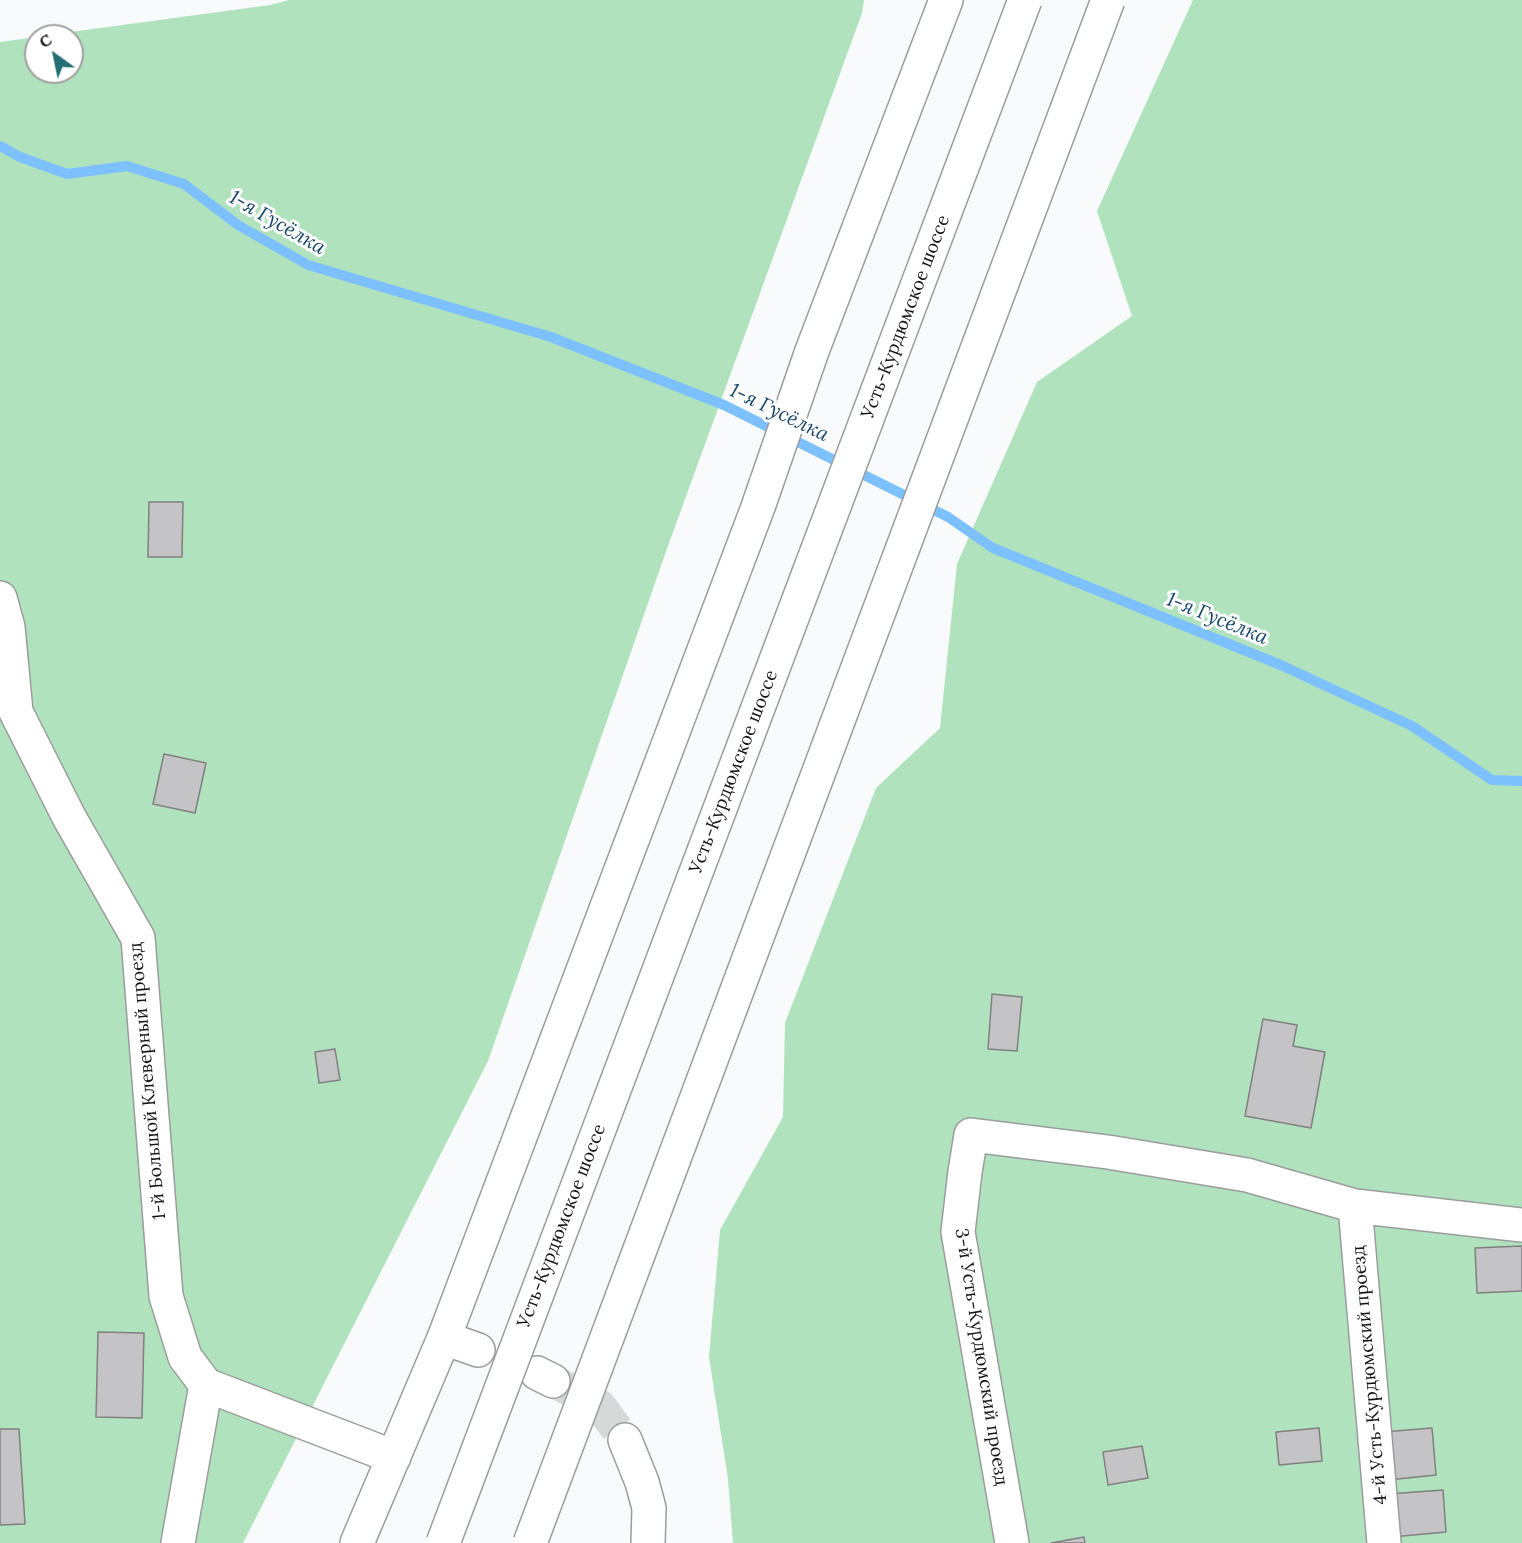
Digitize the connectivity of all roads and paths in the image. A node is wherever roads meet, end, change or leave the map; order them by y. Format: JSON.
{"nodes":[{"id":1,"x":946,"y":0,"type":"edge"},
{"id":2,"x":1025,"y":0,"type":"edge"},
{"id":3,"x":1108,"y":0,"type":"edge"},
{"id":4,"x":0,"y":598,"type":"edge"},
{"id":5,"x":1355,"y":1206,"type":"junction"},
{"id":6,"x":1522,"y":1225,"type":"edge"},
{"id":7,"x":444,"y":1338,"type":"junction"},
{"id":8,"x":478,"y":1350,"type":"dead end"},
{"id":9,"x":206,"y":1385,"type":"junction"},
{"id":10,"x":625,"y":1440,"type":"tunnel mouth"},
{"id":11,"x":394,"y":1457,"type":"junction"},
{"id":12,"x":178,"y":1543,"type":"edge"},
{"id":13,"x":357,"y":1543,"type":"edge"},
{"id":14,"x":443,"y":1543,"type":"edge"},
{"id":15,"x":530,"y":1543,"type":"edge"},
{"id":16,"x":648,"y":1543,"type":"edge"},
{"id":17,"x":1012,"y":1543,"type":"edge"},
{"id":18,"x":1384,"y":1543,"type":"edge"}],
"edges":[{"from":1,"to":7,"type":"street"},
{"from":2,"to":14,"type":"street","name":"Усть-Курдюмское шоссе","bridge":true},
{"from":3,"to":15,"type":"street","bridge":true},
{"from":4,"to":9,"type":"street","name":"1-й Большой Клеверный проезд"},
{"from":5,"to":6,"type":"street"},
{"from":5,"to":17,"type":"street","name":"3-й Усть-Курдюмский проезд"},
{"from":5,"to":18,"type":"street","name":"4-й Усть-Курдюмский проезд"},
{"from":7,"to":8,"type":"street"},
{"from":7,"to":11,"type":"street"},
{"from":9,"to":11,"type":"street"},
{"from":9,"to":12,"type":"street"},
{"from":10,"to":16,"type":"street"},
{"from":11,"to":13,"type":"street"}]}
